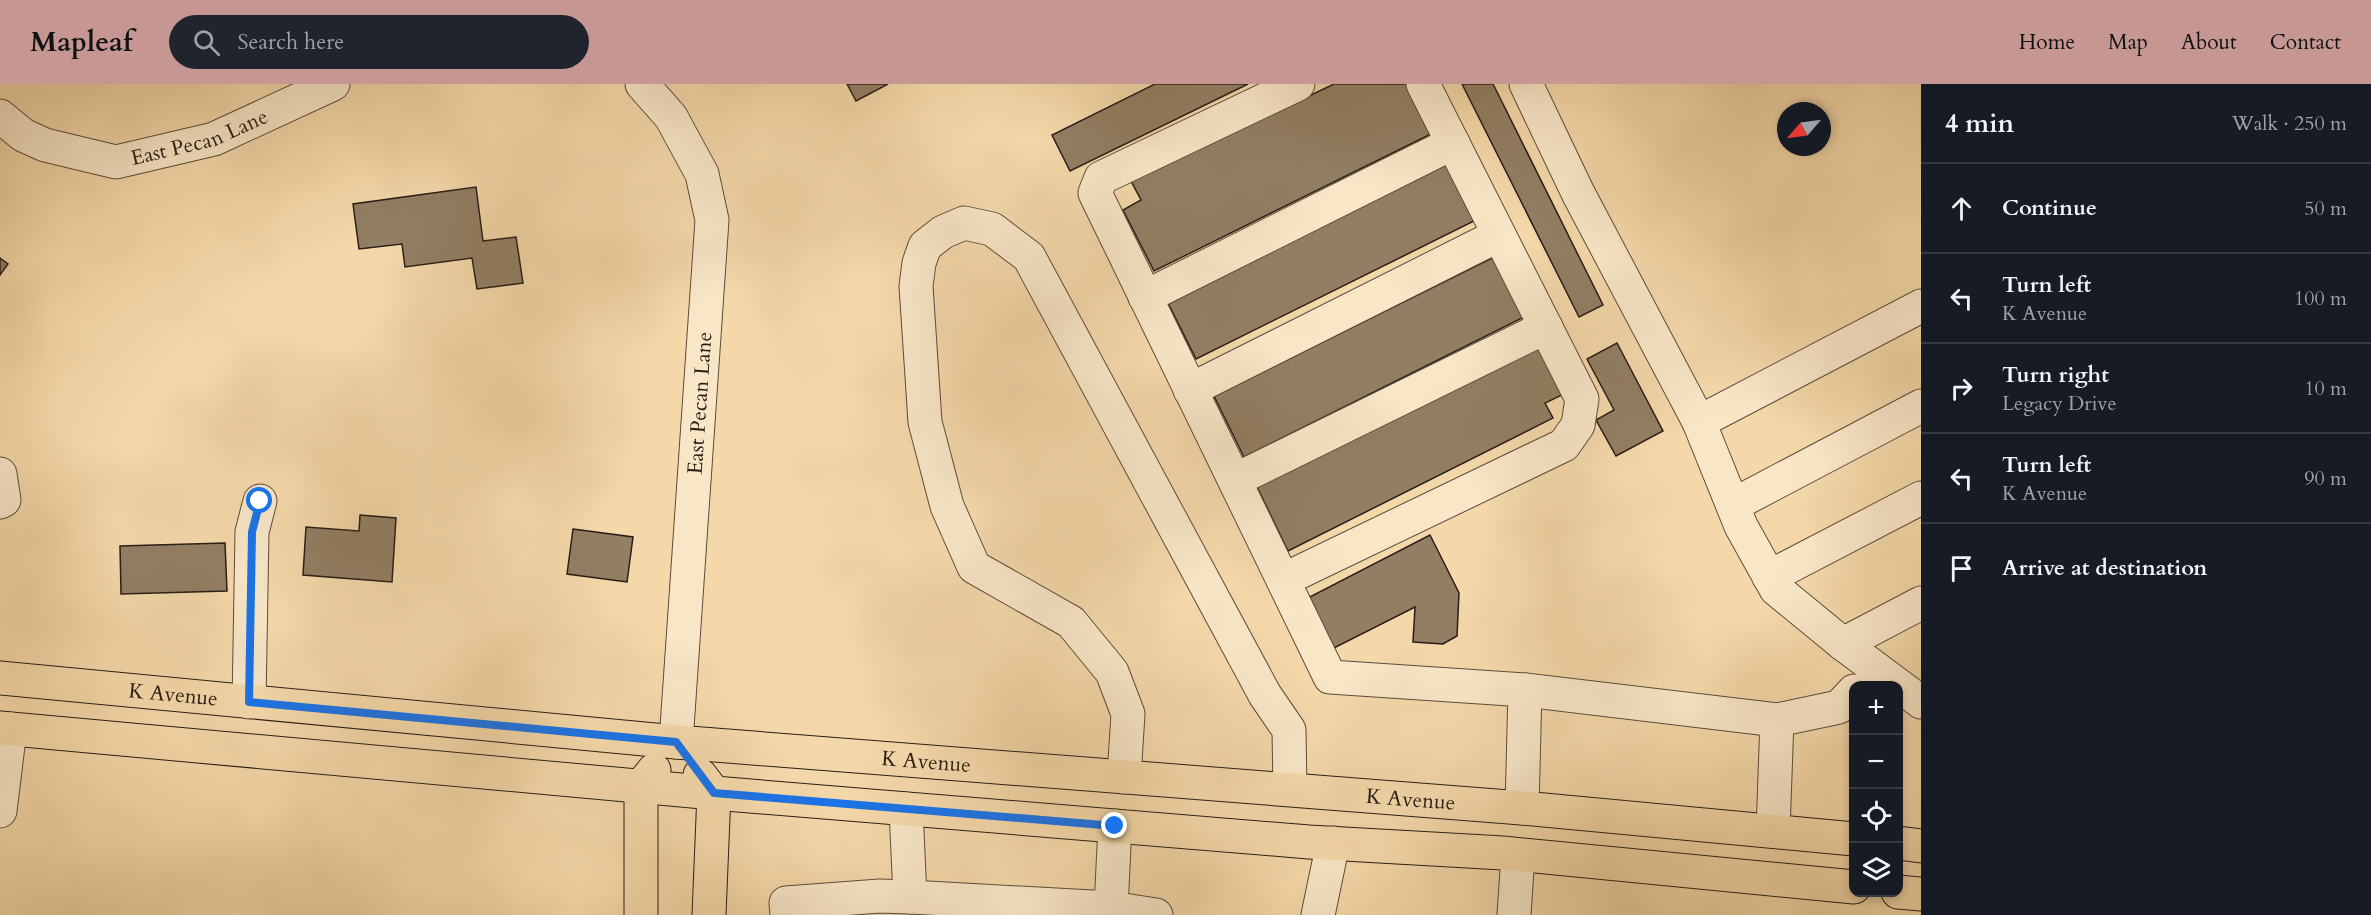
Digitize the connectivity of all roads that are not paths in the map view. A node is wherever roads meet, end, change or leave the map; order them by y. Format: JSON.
{"nodes":[{"id":1,"x":333,"y":84,"type":"edge"},
{"id":2,"x":642,"y":84,"type":"edge"},
{"id":3,"x":1298,"y":84,"type":"edge"},
{"id":4,"x":1423,"y":84,"type":"edge"},
{"id":5,"x":1526,"y":84,"type":"edge"},
{"id":6,"x":0,"y":116,"type":"edge"},
{"id":7,"x":1453,"y":142,"type":"junction"},
{"id":8,"x":1499,"y":235,"type":"junction"},
{"id":9,"x":1145,"y":297,"type":"junction"},
{"id":10,"x":1921,"y":306,"type":"edge"},
{"id":11,"x":1546,"y":327,"type":"junction"},
{"id":12,"x":1191,"y":390,"type":"junction"},
{"id":13,"x":1921,"y":406,"type":"edge"},
{"id":14,"x":1699,"y":422,"type":"junction"},
{"id":15,"x":0,"y":474,"type":"edge"},
{"id":16,"x":1234,"y":480,"type":"junction"},
{"id":17,"x":1921,"y":498,"type":"edge"},
{"id":18,"x":260,"y":501,"type":"dead end"},
{"id":19,"x":0,"y":502,"type":"edge"},
{"id":20,"x":1733,"y":505,"type":"junction"},
{"id":21,"x":1769,"y":577,"type":"junction"},
{"id":22,"x":1283,"y":580,"type":"junction"},
{"id":23,"x":1921,"y":603,"type":"edge"},
{"id":24,"x":1843,"y":644,"type":"junction"},
{"id":25,"x":0,"y":678,"type":"edge"},
{"id":26,"x":1862,"y":681,"type":"edge"},
{"id":27,"x":1525,"y":690,"type":"junction"},
{"id":28,"x":1849,"y":696,"type":"edge"},
{"id":29,"x":1903,"y":696,"type":"edge"},
{"id":30,"x":249,"y":702,"type":"junction"},
{"id":31,"x":1921,"y":702,"type":"edge"},
{"id":32,"x":1777,"y":720,"type":"junction"},
{"id":33,"x":5,"y":729,"type":"edge"},
{"id":34,"x":676,"y":742,"type":"junction"},
{"id":35,"x":1124,"y":777,"type":"junction"},
{"id":36,"x":641,"y":786,"type":"junction"},
{"id":37,"x":1290,"y":789,"type":"junction"},
{"id":38,"x":714,"y":793,"type":"junction"},
{"id":39,"x":1522,"y":808,"type":"junction"},
{"id":40,"x":906,"y":809,"type":"junction"},
{"id":41,"x":0,"y":811,"type":"edge"},
{"id":42,"x":1115,"y":826,"type":"junction"},
{"id":43,"x":1773,"y":831,"type":"junction"},
{"id":44,"x":1849,"y":839,"type":"edge"},
{"id":45,"x":1333,"y":843,"type":"junction"},
{"id":46,"x":1903,"y":844,"type":"edge"},
{"id":47,"x":1921,"y":846,"type":"edge"},
{"id":48,"x":1518,"y":855,"type":"junction"},
{"id":49,"x":1849,"y":888,"type":"edge"},
{"id":50,"x":1903,"y":892,"type":"edge"},
{"id":51,"x":1921,"y":894,"type":"edge"},
{"id":52,"x":891,"y":903,"type":"edge"},
{"id":53,"x":1111,"y":908,"type":"junction"},
{"id":54,"x":640,"y":915,"type":"edge"},
{"id":55,"x":709,"y":915,"type":"edge"},
{"id":56,"x":786,"y":915,"type":"edge"},
{"id":57,"x":1156,"y":915,"type":"edge"},
{"id":58,"x":1318,"y":915,"type":"edge"},
{"id":59,"x":1514,"y":915,"type":"edge"}],
"edges":[{"from":1,"to":6,"type":"street","name":"East Pecan Lane"},
{"from":2,"to":34,"type":"street","name":"East Pecan Lane"},
{"from":3,"to":9,"type":"street"},
{"from":4,"to":7,"type":"street"},
{"from":5,"to":14,"type":"street"},
{"from":7,"to":8,"type":"street"},
{"from":7,"to":9,"type":"street"},
{"from":8,"to":11,"type":"street"},
{"from":8,"to":12,"type":"street"},
{"from":9,"to":12,"type":"street"},
{"from":10,"to":14,"type":"street"},
{"from":11,"to":16,"type":"street"},
{"from":11,"to":22,"type":"street"},
{"from":12,"to":16,"type":"street"},
{"from":13,"to":20,"type":"street"},
{"from":14,"to":20,"type":"street"},
{"from":15,"to":19,"type":"street"},
{"from":16,"to":22,"type":"street"},
{"from":17,"to":21,"type":"street"},
{"from":18,"to":30,"type":"street"},
{"from":20,"to":21,"type":"street"},
{"from":21,"to":24,"type":"street"},
{"from":22,"to":27,"type":"street"},
{"from":23,"to":24,"type":"street"},
{"from":24,"to":26,"type":"street"},
{"from":25,"to":30,"type":"main road","name":"K Avenue"},
{"from":27,"to":32,"type":"street"},
{"from":27,"to":39,"type":"street"},
{"from":28,"to":32,"type":"street"},
{"from":29,"to":31,"type":"street"},
{"from":30,"to":34,"type":"main road","name":"K Avenue"},
{"from":32,"to":43,"type":"street"},
{"from":33,"to":36,"type":"main road"},
{"from":33,"to":41,"type":"street"},
{"from":34,"to":35,"type":"main road","name":"K Avenue"},
{"from":34,"to":36,"type":"main road"},
{"from":34,"to":38,"type":"main road"},
{"from":35,"to":37,"type":"main road","name":"K Avenue"},
{"from":35,"to":37,"type":"street"},
{"from":35,"to":42,"type":"main road"},
{"from":36,"to":38,"type":"main road"},
{"from":36,"to":54,"type":"main road"},
{"from":37,"to":39,"type":"main road","name":"K Avenue"},
{"from":38,"to":40,"type":"main road"},
{"from":38,"to":55,"type":"main road"},
{"from":39,"to":43,"type":"main road","name":"K Avenue"},
{"from":39,"to":48,"type":"main road"},
{"from":40,"to":42,"type":"main road"},
{"from":40,"to":52,"type":"street"},
{"from":42,"to":45,"type":"main road"},
{"from":42,"to":53,"type":"street"},
{"from":43,"to":44,"type":"main road","name":"K Avenue"},
{"from":45,"to":48,"type":"main road"},
{"from":45,"to":58,"type":"street"},
{"from":46,"to":47,"type":"main road"},
{"from":48,"to":49,"type":"main road"},
{"from":48,"to":59,"type":"street"},
{"from":50,"to":51,"type":"main road"},
{"from":52,"to":53,"type":"street"},
{"from":52,"to":56,"type":"street"},
{"from":53,"to":57,"type":"street"}]}
